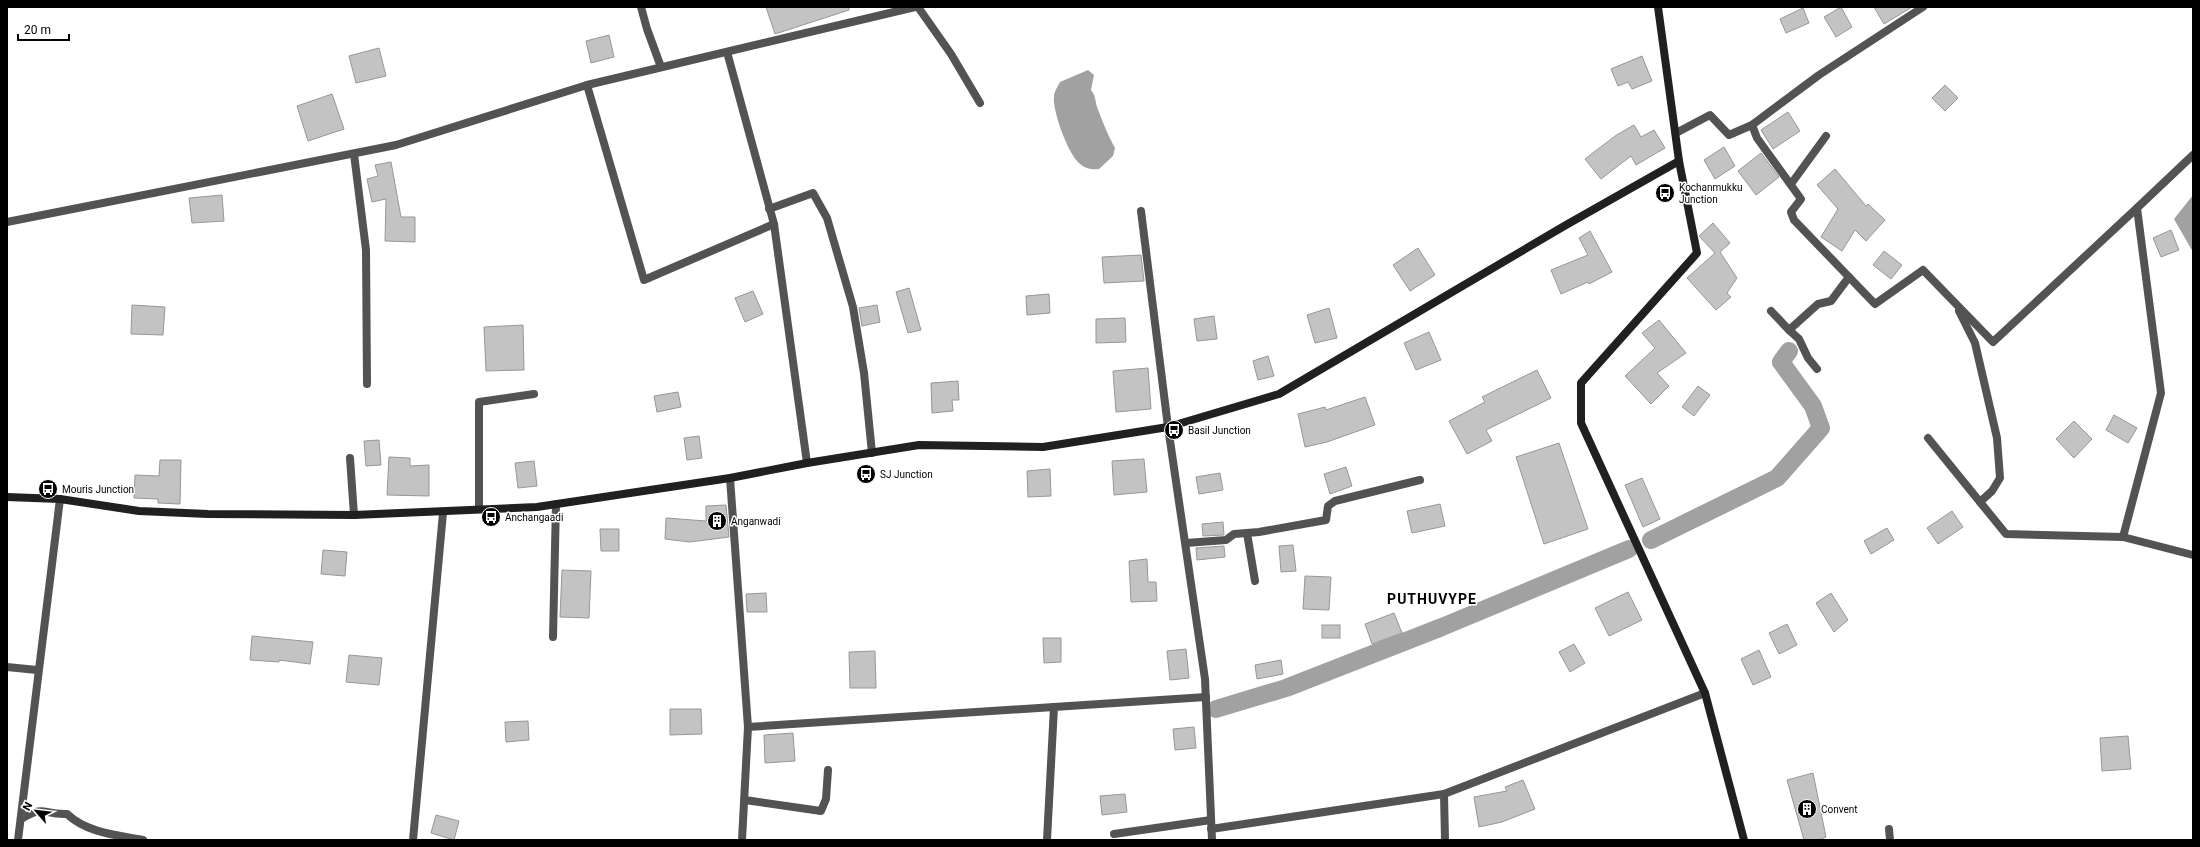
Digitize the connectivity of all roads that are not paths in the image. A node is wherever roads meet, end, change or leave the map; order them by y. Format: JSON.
{"nodes":[{"id":1,"x":641,"y":7,"type":"edge"},
{"id":2,"x":915,"y":7,"type":"edge"},
{"id":3,"x":918,"y":7,"type":"edge"},
{"id":4,"x":1658,"y":7,"type":"edge"},
{"id":5,"x":1922,"y":7,"type":"edge"},
{"id":6,"x":727,"y":52,"type":"junction"},
{"id":7,"x":661,"y":67,"type":"junction"},
{"id":8,"x":586,"y":85,"type":"junction"},
{"id":9,"x":980,"y":103,"type":"dead end"},
{"id":10,"x":1752,"y":126,"type":"junction"},
{"id":11,"x":1676,"y":133,"type":"junction"},
{"id":12,"x":1826,"y":136,"type":"dead end"},
{"id":13,"x":354,"y":154,"type":"junction"},
{"id":14,"x":2193,"y":155,"type":"edge"},
{"id":15,"x":1679,"y":161,"type":"junction"},
{"id":16,"x":1791,"y":184,"type":"junction"},
{"id":17,"x":2137,"y":208,"type":"junction"},
{"id":18,"x":769,"y":209,"type":"junction"},
{"id":19,"x":1141,"y":211,"type":"dead end"},
{"id":20,"x":7,"y":222,"type":"edge"},
{"id":21,"x":774,"y":224,"type":"junction"},
{"id":22,"x":1849,"y":277,"type":"junction"},
{"id":23,"x":1956,"y":304,"type":"junction"},
{"id":24,"x":1771,"y":311,"type":"dead end"},
{"id":25,"x":1790,"y":330,"type":"junction"},
{"id":26,"x":1815,"y":366,"type":"dead end"},
{"id":27,"x":367,"y":384,"type":"dead end"},
{"id":28,"x":534,"y":394,"type":"dead end"},
{"id":29,"x":1168,"y":427,"type":"junction"},
{"id":30,"x":1928,"y":438,"type":"dead end"},
{"id":31,"x":872,"y":453,"type":"junction"},
{"id":32,"x":350,"y":458,"type":"dead end"},
{"id":33,"x":807,"y":463,"type":"junction"},
{"id":34,"x":730,"y":478,"type":"junction"},
{"id":35,"x":1420,"y":480,"type":"dead end"},
{"id":36,"x":7,"y":496,"type":"edge"},
{"id":37,"x":60,"y":499,"type":"junction"},
{"id":38,"x":1980,"y":502,"type":"junction"},
{"id":39,"x":556,"y":504,"type":"junction"},
{"id":40,"x":479,"y":509,"type":"junction"},
{"id":41,"x":443,"y":512,"type":"junction"},
{"id":42,"x":354,"y":515,"type":"junction"},
{"id":43,"x":1247,"y":533,"type":"junction"},
{"id":44,"x":2123,"y":537,"type":"junction"},
{"id":45,"x":1186,"y":543,"type":"junction"},
{"id":46,"x":2193,"y":555,"type":"edge"},
{"id":47,"x":1255,"y":581,"type":"dead end"},
{"id":48,"x":553,"y":637,"type":"dead end"},
{"id":49,"x":7,"y":667,"type":"edge"},
{"id":50,"x":38,"y":670,"type":"junction"},
{"id":51,"x":1704,"y":693,"type":"junction"},
{"id":52,"x":1206,"y":697,"type":"junction"},
{"id":53,"x":1054,"y":707,"type":"junction"},
{"id":54,"x":748,"y":727,"type":"junction"},
{"id":55,"x":828,"y":770,"type":"dead end"},
{"id":56,"x":1444,"y":794,"type":"junction"},
{"id":57,"x":744,"y":800,"type":"junction"},
{"id":58,"x":20,"y":819,"type":"junction"},
{"id":59,"x":1211,"y":820,"type":"junction"},
{"id":60,"x":1211,"y":829,"type":"junction"},
{"id":61,"x":1889,"y":829,"type":"dead end"},
{"id":62,"x":1114,"y":834,"type":"dead end"},
{"id":63,"x":18,"y":840,"type":"edge"},
{"id":64,"x":143,"y":840,"type":"edge"},
{"id":65,"x":412,"y":840,"type":"edge"},
{"id":66,"x":742,"y":840,"type":"edge"},
{"id":67,"x":1047,"y":840,"type":"edge"},
{"id":68,"x":1212,"y":840,"type":"edge"},
{"id":69,"x":1445,"y":840,"type":"edge"},
{"id":70,"x":1744,"y":840,"type":"edge"},
{"id":71,"x":1890,"y":840,"type":"edge"}],
"edges":[{"from":1,"to":7,"type":"street"},
{"from":2,"to":6,"type":"street"},
{"from":3,"to":9,"type":"street"},
{"from":4,"to":11,"type":"main road"},
{"from":5,"to":10,"type":"street"},
{"from":6,"to":7,"type":"street"},
{"from":6,"to":18,"type":"street"},
{"from":7,"to":8,"type":"street"},
{"from":8,"to":13,"type":"street"},
{"from":8,"to":21,"type":"street"},
{"from":10,"to":11,"type":"street"},
{"from":10,"to":16,"type":"street"},
{"from":11,"to":15,"type":"main road"},
{"from":12,"to":16,"type":"street"},
{"from":13,"to":20,"type":"street"},
{"from":13,"to":27,"type":"street"},
{"from":14,"to":17,"type":"street"},
{"from":15,"to":29,"type":"main road"},
{"from":15,"to":51,"type":"main road"},
{"from":16,"to":22,"type":"street"},
{"from":17,"to":23,"type":"street"},
{"from":17,"to":44,"type":"street"},
{"from":18,"to":21,"type":"street"},
{"from":18,"to":31,"type":"street"},
{"from":19,"to":29,"type":"street"},
{"from":21,"to":33,"type":"street"},
{"from":22,"to":23,"type":"street"},
{"from":22,"to":25,"type":"street"},
{"from":23,"to":38,"type":"street"},
{"from":24,"to":25,"type":"street"},
{"from":25,"to":26,"type":"street"},
{"from":28,"to":40,"type":"street"},
{"from":29,"to":31,"type":"main road"},
{"from":29,"to":45,"type":"street"},
{"from":30,"to":38,"type":"street"},
{"from":31,"to":33,"type":"main road"},
{"from":32,"to":42,"type":"street"},
{"from":33,"to":34,"type":"main road"},
{"from":34,"to":39,"type":"main road"},
{"from":34,"to":54,"type":"street"},
{"from":35,"to":43,"type":"street"},
{"from":36,"to":37,"type":"main road"},
{"from":37,"to":42,"type":"main road"},
{"from":37,"to":50,"type":"street"},
{"from":38,"to":44,"type":"street"},
{"from":39,"to":40,"type":"main road"},
{"from":39,"to":48,"type":"street"},
{"from":40,"to":41,"type":"main road"},
{"from":41,"to":42,"type":"main road"},
{"from":41,"to":65,"type":"street"},
{"from":43,"to":45,"type":"street"},
{"from":43,"to":47,"type":"street"},
{"from":44,"to":46,"type":"street"},
{"from":45,"to":52,"type":"street"},
{"from":49,"to":50,"type":"street"},
{"from":50,"to":58,"type":"street"},
{"from":51,"to":56,"type":"street"},
{"from":51,"to":70,"type":"main road"},
{"from":52,"to":53,"type":"street"},
{"from":52,"to":59,"type":"street"},
{"from":53,"to":54,"type":"street"},
{"from":53,"to":67,"type":"street"},
{"from":54,"to":57,"type":"street"},
{"from":55,"to":57,"type":"street"},
{"from":56,"to":60,"type":"street"},
{"from":56,"to":69,"type":"street"},
{"from":57,"to":66,"type":"street"},
{"from":58,"to":63,"type":"street"},
{"from":58,"to":64,"type":"street"},
{"from":59,"to":60,"type":"street"},
{"from":59,"to":62,"type":"street"},
{"from":60,"to":68,"type":"street"},
{"from":61,"to":71,"type":"street"}]}
